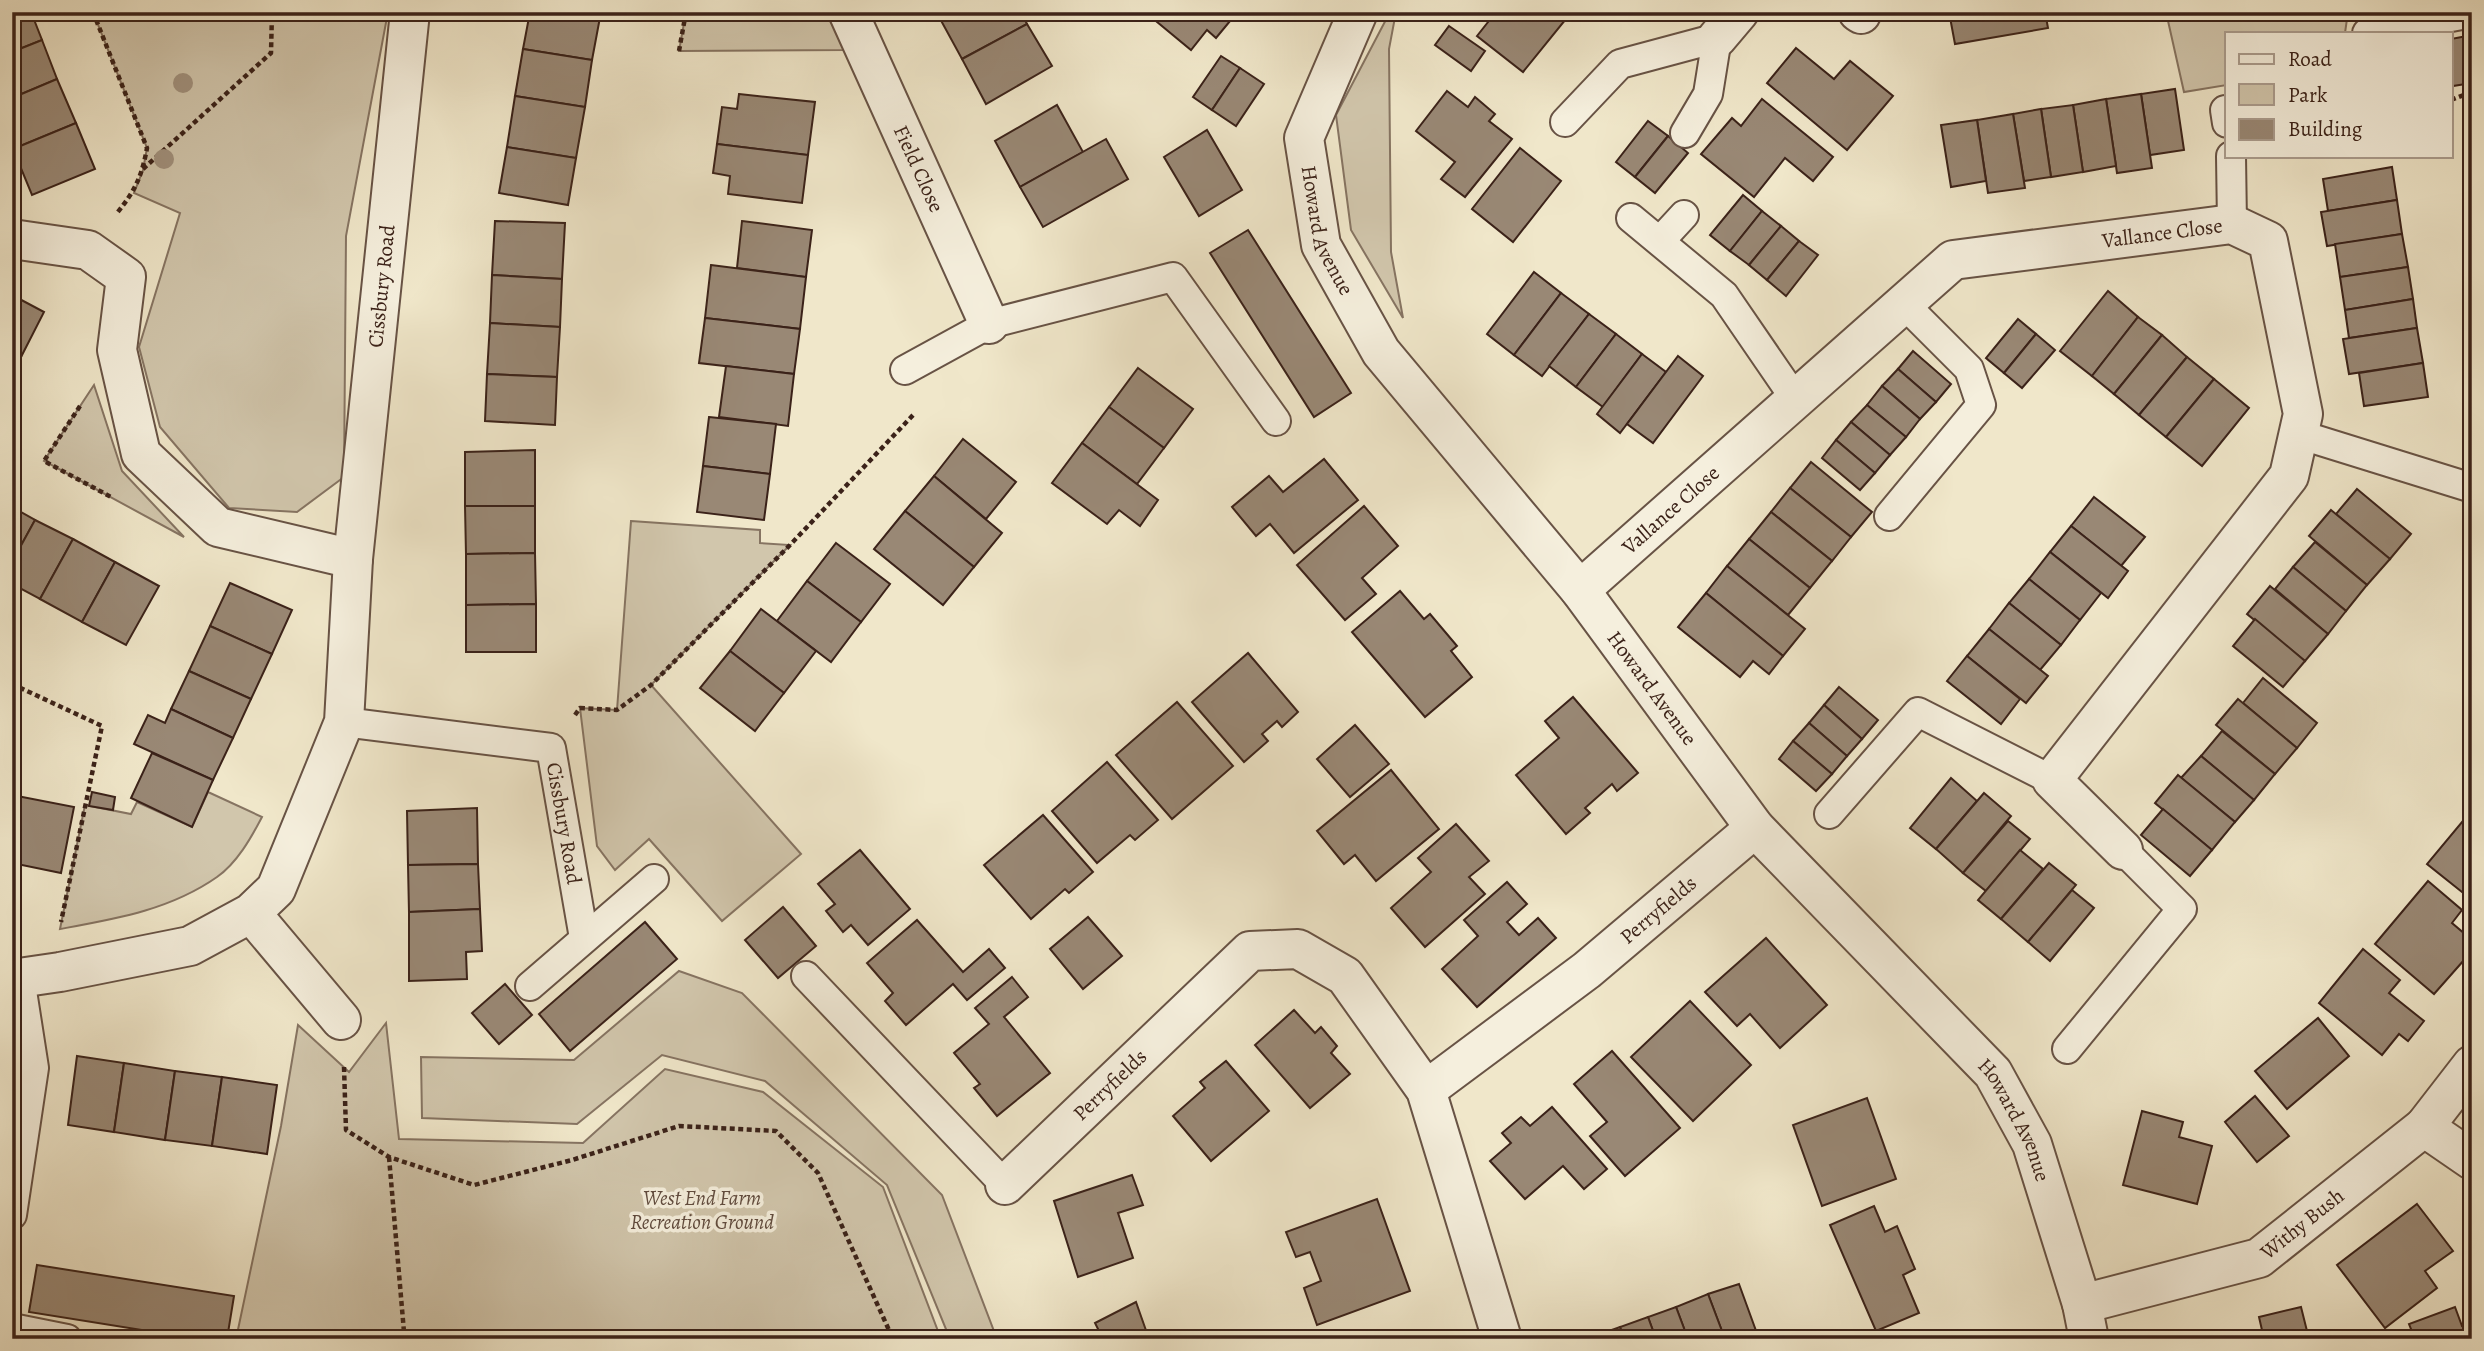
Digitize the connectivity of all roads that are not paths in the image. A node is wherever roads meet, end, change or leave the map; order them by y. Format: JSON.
{"nodes":[{"id":1,"x":411,"y":12,"type":"edge"},
{"id":2,"x":848,"y":12,"type":"edge"},
{"id":3,"x":1358,"y":12,"type":"edge"},
{"id":4,"x":2472,"y":13,"type":"edge"},
{"id":5,"x":1728,"y":25,"type":"edge"},
{"id":6,"x":2372,"y":32,"type":"edge"},
{"id":7,"x":1565,"y":122,"type":"dead end"},
{"id":8,"x":1685,"y":134,"type":"dead end"},
{"id":9,"x":2234,"y":158,"type":"edge"},
{"id":10,"x":1684,"y":215,"type":"dead end"},
{"id":11,"x":1631,"y":218,"type":"dead end"},
{"id":12,"x":2232,"y":224,"type":"junction"},
{"id":13,"x":12,"y":239,"type":"edge"},
{"id":14,"x":1660,"y":242,"type":"junction"},
{"id":15,"x":1904,"y":304,"type":"junction"},
{"id":16,"x":989,"y":324,"type":"junction"},
{"id":17,"x":905,"y":370,"type":"road end"},
{"id":18,"x":1796,"y":400,"type":"junction"},
{"id":19,"x":1276,"y":421,"type":"dead end"},
{"id":20,"x":2298,"y":435,"type":"junction"},
{"id":21,"x":2472,"y":488,"type":"edge"},
{"id":22,"x":1889,"y":516,"type":"dead end"},
{"id":23,"x":354,"y":559,"type":"junction"},
{"id":24,"x":1580,"y":590,"type":"junction"},
{"id":25,"x":344,"y":722,"type":"junction"},
{"id":26,"x":2053,"y":780,"type":"junction"},
{"id":27,"x":1829,"y":814,"type":"dead end"},
{"id":28,"x":1755,"y":828,"type":"junction"},
{"id":29,"x":2123,"y":850,"type":"joint"},
{"id":30,"x":654,"y":879,"type":"dead end"},
{"id":31,"x":251,"y":913,"type":"junction"},
{"id":32,"x":584,"y":937,"type":"junction"},
{"id":33,"x":806,"y":976,"type":"dead end"},
{"id":34,"x":16,"y":978,"type":"edge"},
{"id":35,"x":530,"y":986,"type":"dead end"},
{"id":36,"x":341,"y":1020,"type":"road end"},
{"id":37,"x":2067,"y":1049,"type":"dead end"},
{"id":38,"x":2472,"y":1065,"type":"edge"},
{"id":39,"x":1426,"y":1090,"type":"junction"},
{"id":40,"x":2424,"y":1127,"type":"junction"},
{"id":41,"x":2472,"y":1160,"type":"edge"},
{"id":42,"x":1005,"y":1185,"type":"joint"},
{"id":43,"x":12,"y":1215,"type":"edge"},
{"id":44,"x":2086,"y":1322,"type":"edge"},
{"id":45,"x":12,"y":1328,"type":"edge"},
{"id":46,"x":67,"y":1339,"type":"edge"},
{"id":47,"x":1503,"y":1339,"type":"edge"}],
"edges":[{"from":1,"to":23,"type":"street","name":"Cissbury Road"},
{"from":2,"to":16,"type":"street","name":"Field Close"},
{"from":3,"to":24,"type":"street","name":"Howard Avenue"},
{"from":4,"to":6,"type":"lane"},
{"from":5,"to":7,"type":"lane"},
{"from":5,"to":8,"type":"lane"},
{"from":9,"to":12,"type":"lane"},
{"from":10,"to":14,"type":"lane"},
{"from":11,"to":14,"type":"lane"},
{"from":12,"to":15,"type":"street","name":"Vallance Close"},
{"from":12,"to":20,"type":"street","name":"Vallance Close"},
{"from":13,"to":23,"type":"street"},
{"from":14,"to":18,"type":"lane"},
{"from":15,"to":18,"type":"street","name":"Vallance Close"},
{"from":15,"to":22,"type":"lane"},
{"from":16,"to":17,"type":"lane"},
{"from":16,"to":19,"type":"lane"},
{"from":18,"to":24,"type":"street","name":"Vallance Close"},
{"from":20,"to":21,"type":"lane"},
{"from":20,"to":26,"type":"street","name":"Vallance Close"},
{"from":23,"to":25,"type":"street","name":"Cissbury Road"},
{"from":24,"to":28,"type":"street","name":"Howard Avenue"},
{"from":25,"to":31,"type":"street","name":"Cissbury Road"},
{"from":25,"to":32,"type":"lane","name":"Cissbury Road"},
{"from":26,"to":27,"type":"lane"},
{"from":26,"to":29,"type":"street"},
{"from":28,"to":39,"type":"street","name":"Perryfields"},
{"from":28,"to":44,"type":"street","name":"Howard Avenue"},
{"from":29,"to":37,"type":"lane"},
{"from":30,"to":32,"type":"lane"},
{"from":31,"to":34,"type":"street","name":"Cissbury Road"},
{"from":31,"to":36,"type":"street"},
{"from":32,"to":35,"type":"lane"},
{"from":33,"to":42,"type":"lane","name":"Perryfields"},
{"from":34,"to":43,"type":"lane"},
{"from":38,"to":40,"type":"street","name":"Withy Bush"},
{"from":39,"to":42,"type":"street","name":"Perryfields"},
{"from":39,"to":47,"type":"street","name":"Perryfields"},
{"from":40,"to":41,"type":"street"},
{"from":40,"to":44,"type":"street","name":"Withy Bush"},
{"from":45,"to":46,"type":"lane"}]}
